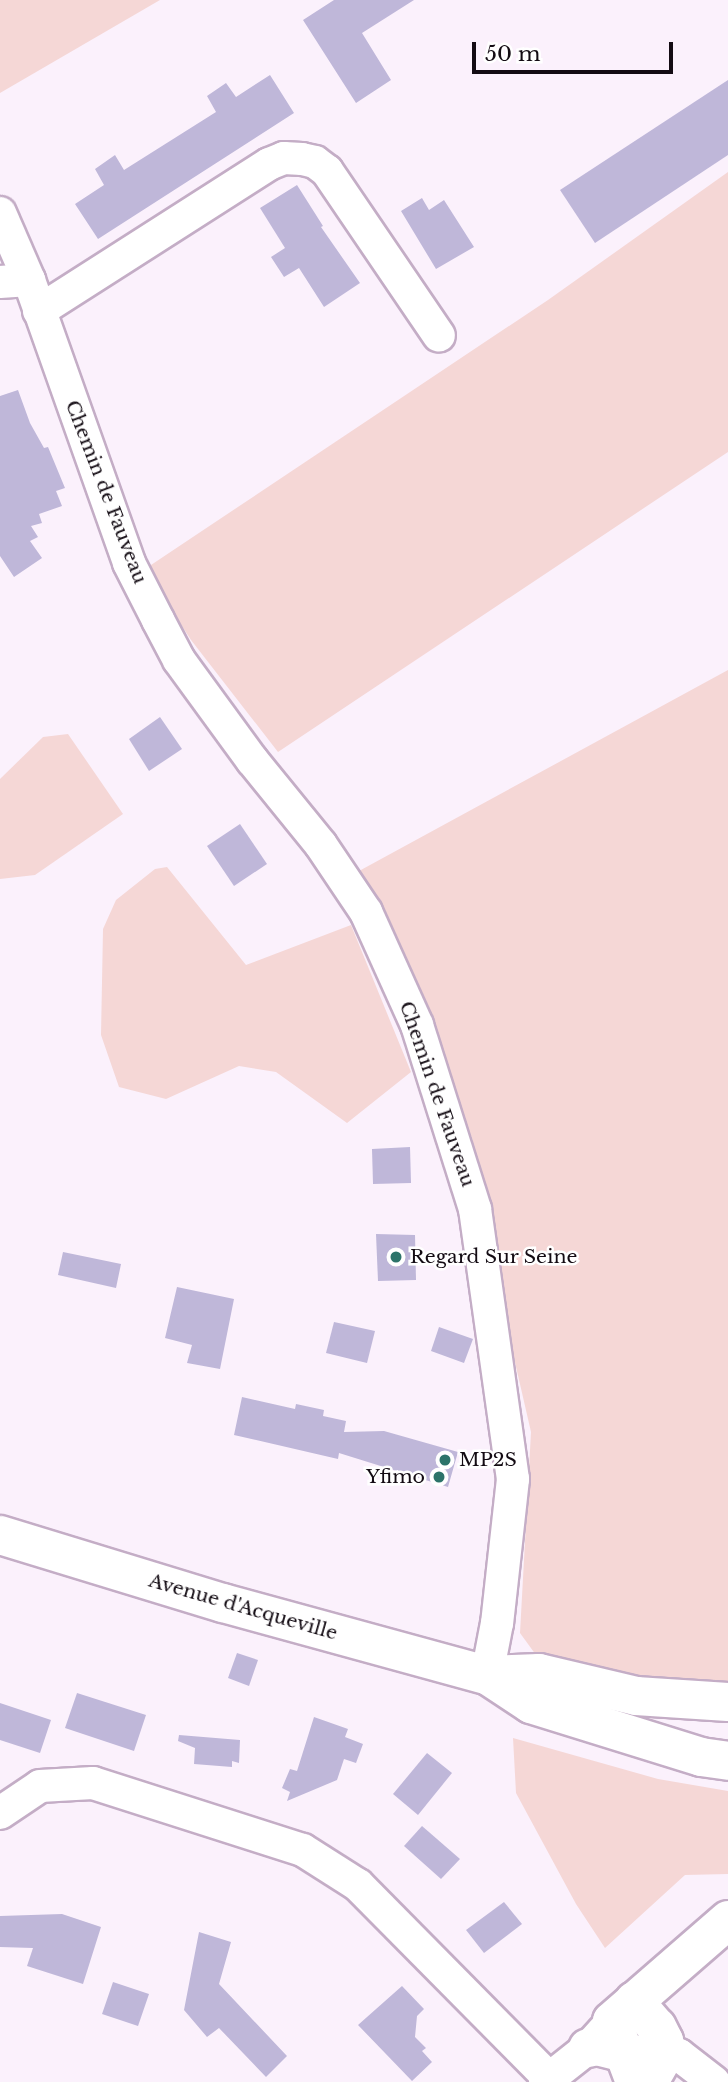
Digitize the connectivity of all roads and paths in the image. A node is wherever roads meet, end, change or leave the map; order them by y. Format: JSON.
{"nodes":[{"id":1,"x":0,"y":212,"type":"edge"},
{"id":2,"x":15,"y":281,"type":"edge"},
{"id":3,"x":39,"y":311,"type":"junction"},
{"id":4,"x":439,"y":336,"type":"dead end"},
{"id":5,"x":0,"y":1535,"type":"edge"},
{"id":6,"x":487,"y":1675,"type":"junction"},
{"id":7,"x":728,"y":1702,"type":"edge"},
{"id":8,"x":728,"y":1761,"type":"edge"},
{"id":9,"x":0,"y":1813,"type":"edge"},
{"id":10,"x":728,"y":1920,"type":"edge"},
{"id":11,"x":630,"y":2048,"type":"edge"},
{"id":12,"x":547,"y":2080,"type":"edge"},
{"id":13,"x":714,"y":2082,"type":"edge"}],
"edges":[{"from":1,"to":2,"type":"street","name":"Chemin de Fauveau"},
{"from":2,"to":3,"type":"street","name":"Chemin de Fauveau"},
{"from":3,"to":4,"type":"street"},
{"from":3,"to":6,"type":"street","name":"Chemin de Fauveau"},
{"from":5,"to":6,"type":"main road","name":"Avenue d'Acqueville"},
{"from":6,"to":7,"type":"main road"},
{"from":6,"to":8,"type":"main road"},
{"from":9,"to":12,"type":"street"},
{"from":10,"to":11,"type":"main road"},
{"from":11,"to":12,"type":"street"},
{"from":11,"to":13,"type":"street"}]}
